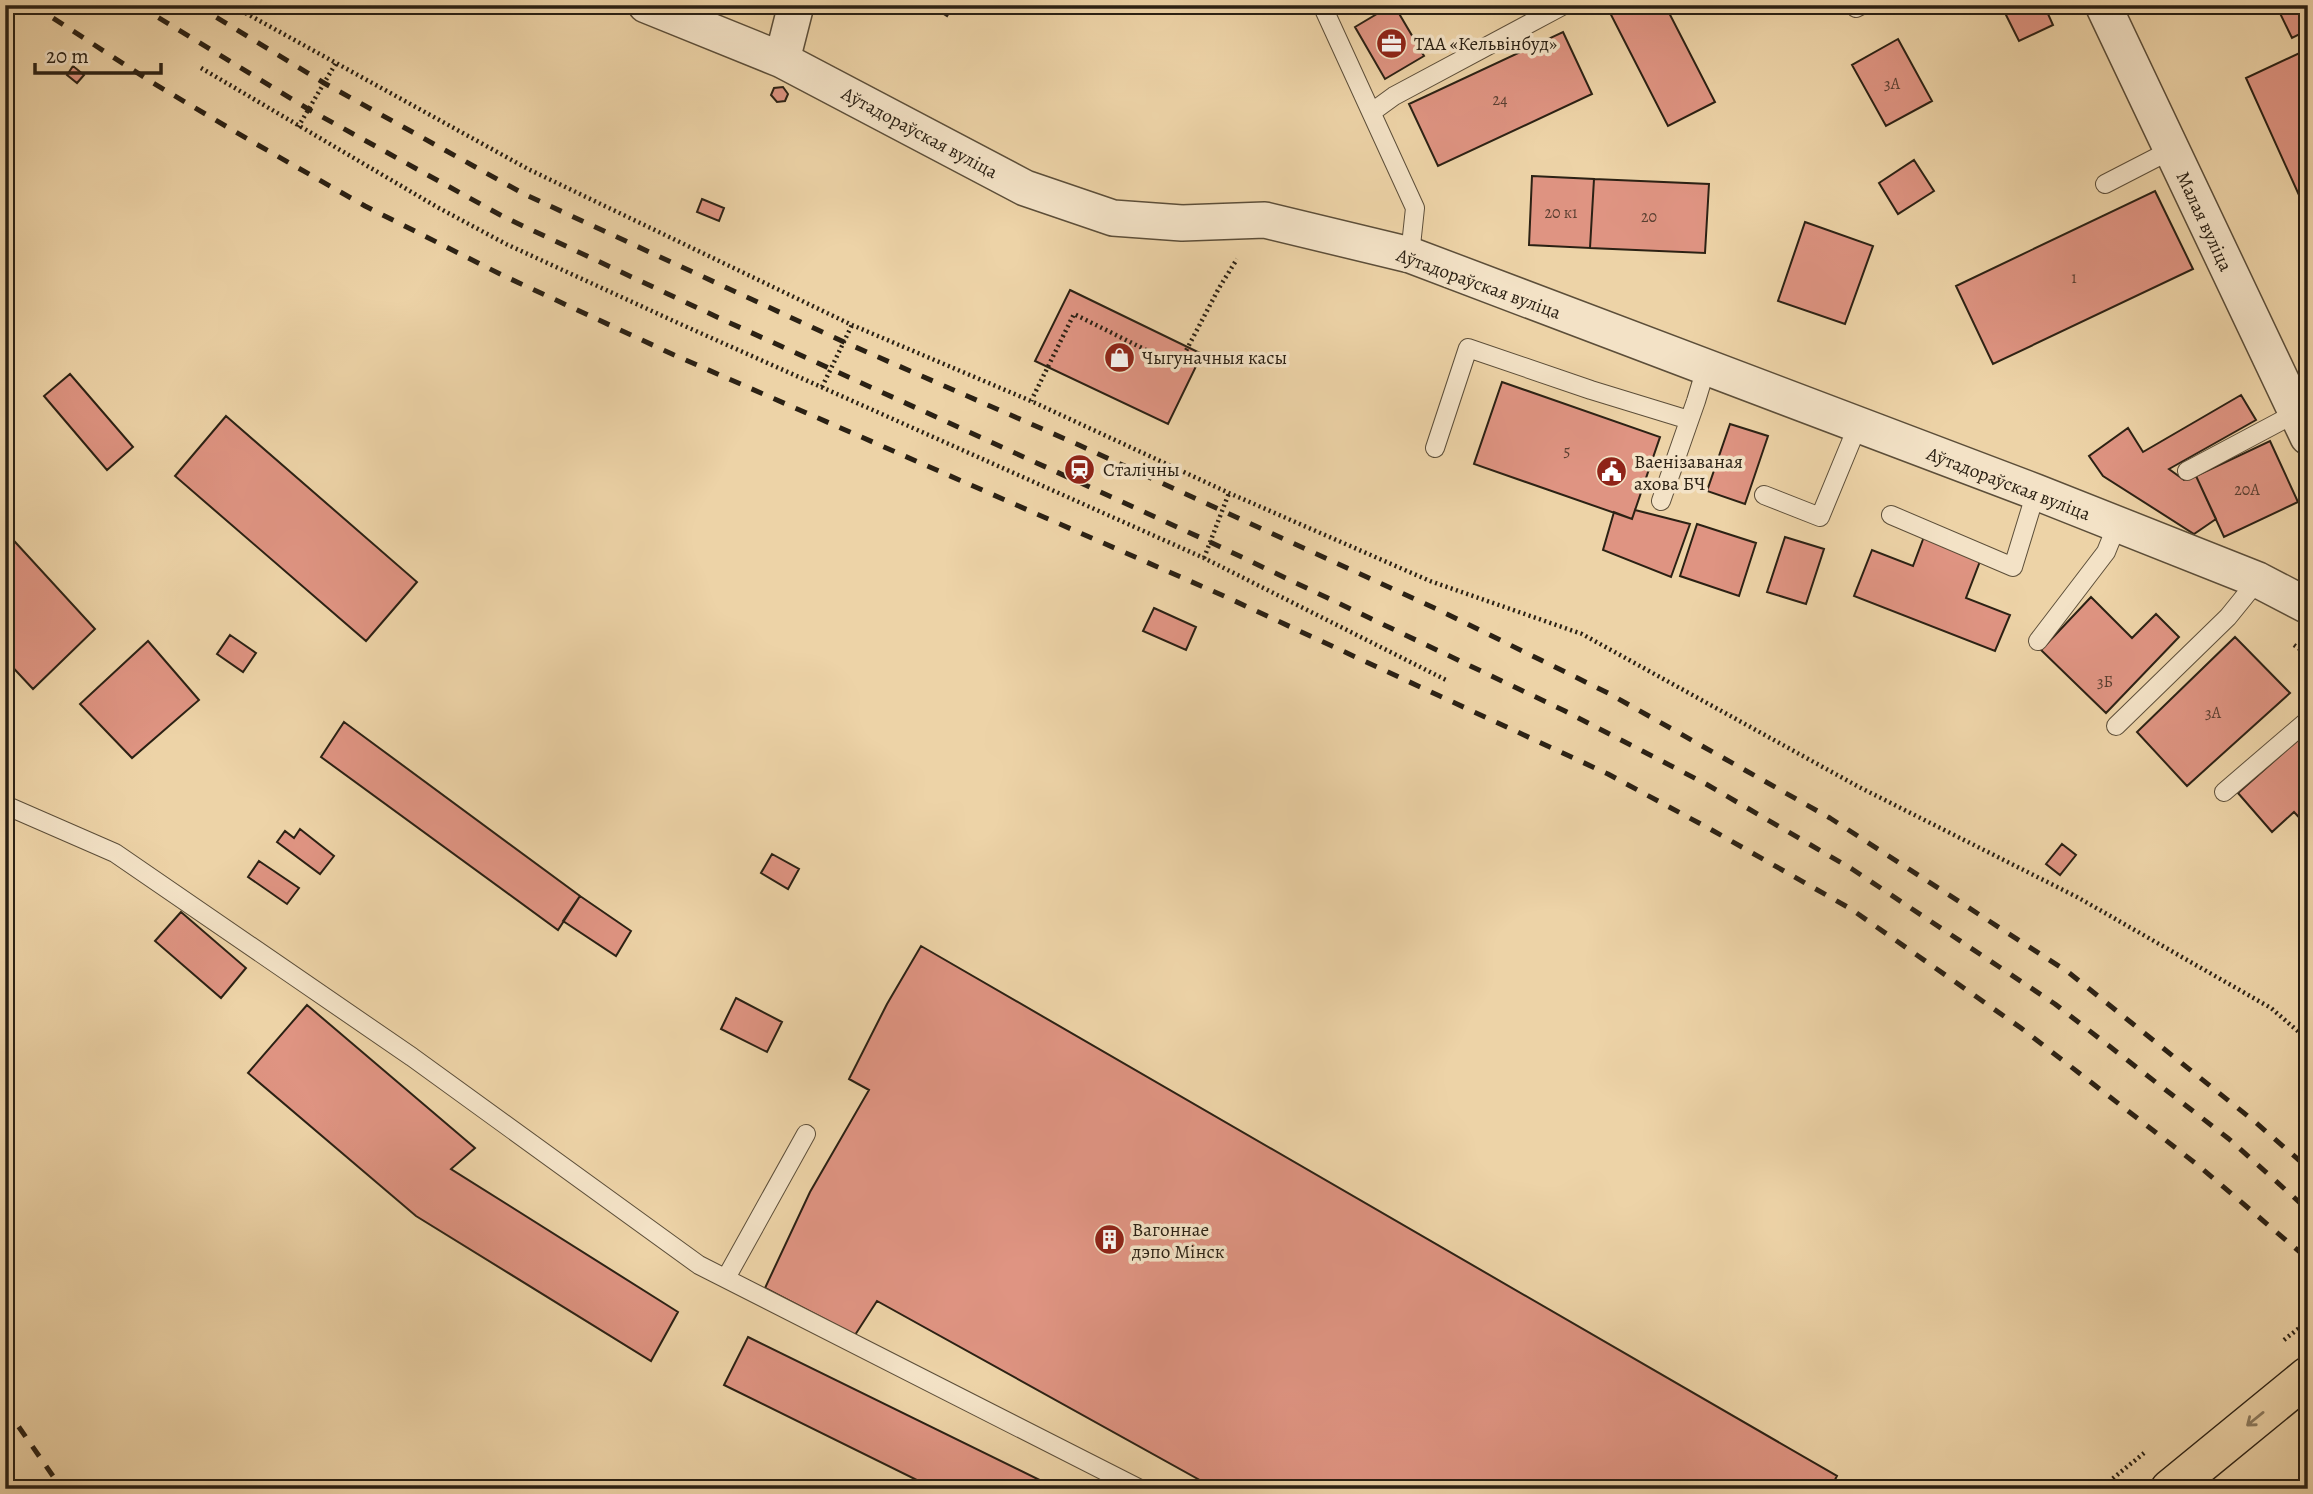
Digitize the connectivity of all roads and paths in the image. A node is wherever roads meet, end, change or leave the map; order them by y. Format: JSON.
{"nodes":[{"id":1,"x":230,"y":5,"type":"edge"},
{"id":2,"x":646,"y":5,"type":"edge"},
{"id":3,"x":796,"y":5,"type":"edge"},
{"id":4,"x":1322,"y":5,"type":"edge"},
{"id":5,"x":1564,"y":5,"type":"edge"},
{"id":6,"x":2103,"y":5,"type":"edge"},
{"id":7,"x":782,"y":60,"type":"junction"},
{"id":8,"x":336,"y":63,"type":"junction"},
{"id":9,"x":201,"y":68,"type":"dead end"},
{"id":10,"x":1373,"y":112,"type":"junction"},
{"id":11,"x":298,"y":127,"type":"junction"},
{"id":12,"x":2171,"y":150,"type":"junction"},
{"id":13,"x":2105,"y":184,"type":"dead end"},
{"id":14,"x":1410,"y":255,"type":"junction"},
{"id":15,"x":1219,"y":288,"type":"dead end"},
{"id":16,"x":852,"y":325,"type":"junction"},
{"id":17,"x":1706,"y":368,"type":"junction"},
{"id":18,"x":822,"y":388,"type":"junction"},
{"id":19,"x":1031,"y":401,"type":"junction"},
{"id":20,"x":1689,"y":420,"type":"junction"},
{"id":21,"x":1858,"y":425,"type":"junction"},
{"id":22,"x":2302,"y":425,"type":"edge"},
{"id":23,"x":1435,"y":448,"type":"dead end"},
{"id":24,"x":2187,"y":471,"type":"dead end"},
{"id":25,"x":2036,"y":492,"type":"junction"},
{"id":26,"x":1229,"y":493,"type":"junction"},
{"id":27,"x":1764,"y":495,"type":"dead end"},
{"id":28,"x":1661,"y":501,"type":"dead end"},
{"id":29,"x":1891,"y":515,"type":"dead end"},
{"id":30,"x":2117,"y":525,"type":"junction"},
{"id":31,"x":1204,"y":558,"type":"junction"},
{"id":32,"x":2258,"y":580,"type":"junction"},
{"id":33,"x":2308,"y":606,"type":"edge"},
{"id":34,"x":2038,"y":641,"type":"dead end"},
{"id":35,"x":1446,"y":680,"type":"dead end"},
{"id":36,"x":2308,"y":720,"type":"edge"},
{"id":37,"x":2116,"y":726,"type":"dead end"},
{"id":38,"x":2224,"y":792,"type":"dead end"},
{"id":39,"x":5,"y":805,"type":"edge"},
{"id":40,"x":2308,"y":1040,"type":"edge"},
{"id":41,"x":806,"y":1134,"type":"dead end"},
{"id":42,"x":726,"y":1278,"type":"junction"},
{"id":43,"x":2308,"y":1376,"type":"edge"},
{"id":44,"x":1140,"y":1489,"type":"edge"},
{"id":45,"x":2170,"y":1489,"type":"edge"}],
"edges":[{"from":1,"to":8,"type":"path"},
{"from":2,"to":7,"type":"street","name":"Аўтадораўская вуліца"},
{"from":3,"to":7,"type":"street"},
{"from":4,"to":10,"type":"lane"},
{"from":5,"to":10,"type":"lane"},
{"from":6,"to":12,"type":"street","name":"Малая вуліца"},
{"from":7,"to":14,"type":"street","name":"Аўтадораўская вуліца"},
{"from":8,"to":11,"type":"path"},
{"from":8,"to":16,"type":"path"},
{"from":9,"to":11,"type":"path"},
{"from":10,"to":14,"type":"lane"},
{"from":11,"to":18,"type":"path"},
{"from":12,"to":13,"type":"lane"},
{"from":12,"to":22,"type":"street","name":"Малая вуліца"},
{"from":14,"to":17,"type":"street","name":"Аўтадораўская вуліца"},
{"from":15,"to":19,"type":"path"},
{"from":16,"to":18,"type":"path"},
{"from":16,"to":19,"type":"path"},
{"from":17,"to":20,"type":"lane"},
{"from":17,"to":21,"type":"street","name":"Аўтадораўская вуліца"},
{"from":18,"to":31,"type":"path"},
{"from":19,"to":26,"type":"path"},
{"from":20,"to":23,"type":"lane"},
{"from":20,"to":28,"type":"lane"},
{"from":21,"to":25,"type":"street","name":"Аўтадораўская вуліца"},
{"from":21,"to":27,"type":"lane"},
{"from":22,"to":24,"type":"lane"},
{"from":25,"to":29,"type":"lane"},
{"from":25,"to":30,"type":"street","name":"Аўтадораўская вуліца"},
{"from":26,"to":31,"type":"path"},
{"from":26,"to":40,"type":"path"},
{"from":30,"to":32,"type":"street","name":"Аўтадораўская вуліца"},
{"from":30,"to":34,"type":"lane"},
{"from":31,"to":35,"type":"path"},
{"from":32,"to":33,"type":"street","name":"Аўтадораўская вуліца"},
{"from":32,"to":37,"type":"lane"},
{"from":36,"to":38,"type":"lane"},
{"from":39,"to":42,"type":"lane"},
{"from":41,"to":42,"type":"lane"},
{"from":42,"to":44,"type":"lane"},
{"from":43,"to":45,"type":"main road","one_way":true}]}
